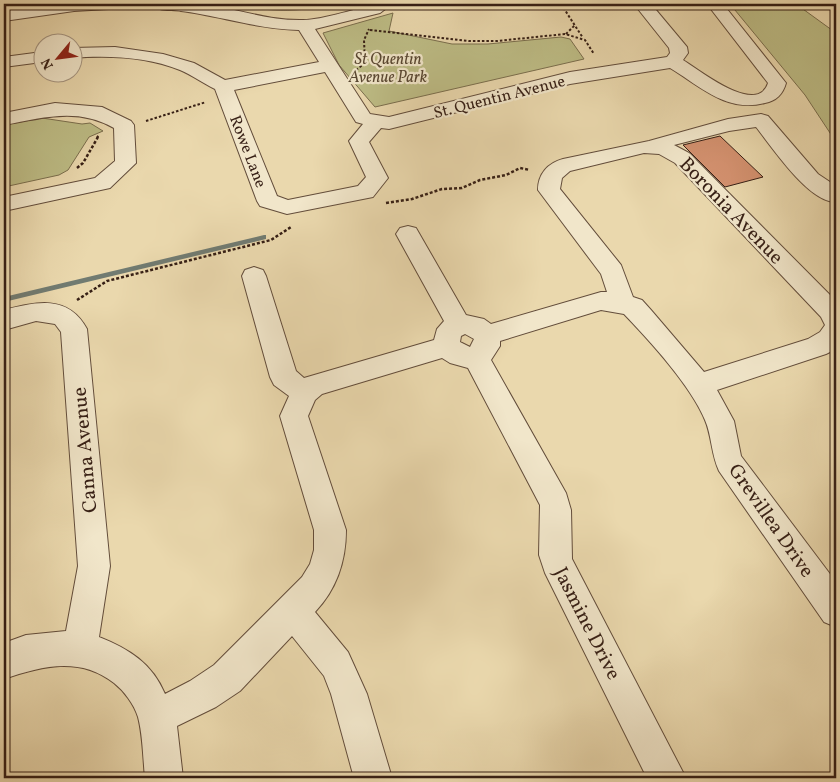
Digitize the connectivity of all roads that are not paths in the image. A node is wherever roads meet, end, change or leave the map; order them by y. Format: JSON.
{"nodes":[{"id":1,"x":108,"y":4,"type":"edge"},
{"id":2,"x":160,"y":4,"type":"edge"},
{"id":3,"x":384,"y":4,"type":"edge"},
{"id":4,"x":642,"y":4,"type":"edge"},
{"id":5,"x":715,"y":4,"type":"edge"},
{"id":6,"x":4,"y":16,"type":"edge"},
{"id":7,"x":304,"y":25,"type":"junction"},
{"id":8,"x":82,"y":52,"type":"edge"},
{"id":9,"x":32,"y":58,"type":"edge"},
{"id":10,"x":4,"y":62,"type":"edge"},
{"id":11,"x":673,"y":62,"type":"junction"},
{"id":12,"x":329,"y":66,"type":"junction"},
{"id":13,"x":223,"y":86,"type":"junction"},
{"id":14,"x":4,"y":119,"type":"edge"},
{"id":15,"x":376,"y":122,"type":"junction"},
{"id":16,"x":654,"y":146,"type":"junction"},
{"id":17,"x":834,"y":195,"type":"dead end"},
{"id":18,"x":4,"y":204,"type":"edge"},
{"id":19,"x":408,"y":234,"type":"dead end"},
{"id":20,"x":254,"y":276,"type":"dead end"},
{"id":21,"x":623,"y":303,"type":"junction"},
{"id":22,"x":4,"y":320,"type":"edge"},
{"id":23,"x":834,"y":334,"type":"edge"},
{"id":24,"x":467,"y":341,"type":"junction"},
{"id":25,"x":698,"y":384,"type":"junction"},
{"id":26,"x":304,"y":393,"type":"junction"},
{"id":27,"x":836,"y":610,"type":"edge"},
{"id":28,"x":293,"y":611,"type":"junction"},
{"id":29,"x":80,"y":648,"type":"junction"},
{"id":30,"x":4,"y":661,"type":"edge"},
{"id":31,"x":156,"y":717,"type":"junction"},
{"id":32,"x":164,"y":778,"type":"edge"},
{"id":33,"x":373,"y":778,"type":"edge"},
{"id":34,"x":667,"y":778,"type":"edge"}],
"edges":[{"from":1,"to":6,"type":"street"},
{"from":2,"to":7,"type":"street"},
{"from":3,"to":7,"type":"street"},
{"from":4,"to":11,"type":"street"},
{"from":5,"to":11,"type":"street"},
{"from":7,"to":12,"type":"street"},
{"from":8,"to":13,"type":"street"},
{"from":9,"to":10,"type":"street"},
{"from":11,"to":15,"type":"street","name":"St. Quentin Avenue"},
{"from":12,"to":13,"type":"street","name":"Rowe Lane"},
{"from":12,"to":15,"type":"street"},
{"from":13,"to":15,"type":"street","name":"Rowe Lane"},
{"from":14,"to":18,"type":"street"},
{"from":16,"to":17,"type":"street"},
{"from":16,"to":21,"type":"street","name":"Boronia Avenue"},
{"from":16,"to":23,"type":"street","name":"Boronia Avenue"},
{"from":19,"to":24,"type":"street","name":"Jasmine Drive"},
{"from":20,"to":26,"type":"street"},
{"from":21,"to":24,"type":"street","name":"Grevillea Drive"},
{"from":21,"to":25,"type":"street","name":"Grevillea Drive"},
{"from":22,"to":29,"type":"street","name":"Canna Avenue"},
{"from":23,"to":25,"type":"street","name":"Boronia Avenue"},
{"from":24,"to":26,"type":"street","name":"Grevillea Drive"},
{"from":24,"to":34,"type":"street","name":"Jasmine Drive"},
{"from":25,"to":27,"type":"street","name":"Grevillea Drive"},
{"from":26,"to":28,"type":"street"},
{"from":28,"to":31,"type":"street"},
{"from":28,"to":33,"type":"street"},
{"from":29,"to":30,"type":"street"},
{"from":29,"to":31,"type":"street"},
{"from":31,"to":32,"type":"street"}]}
